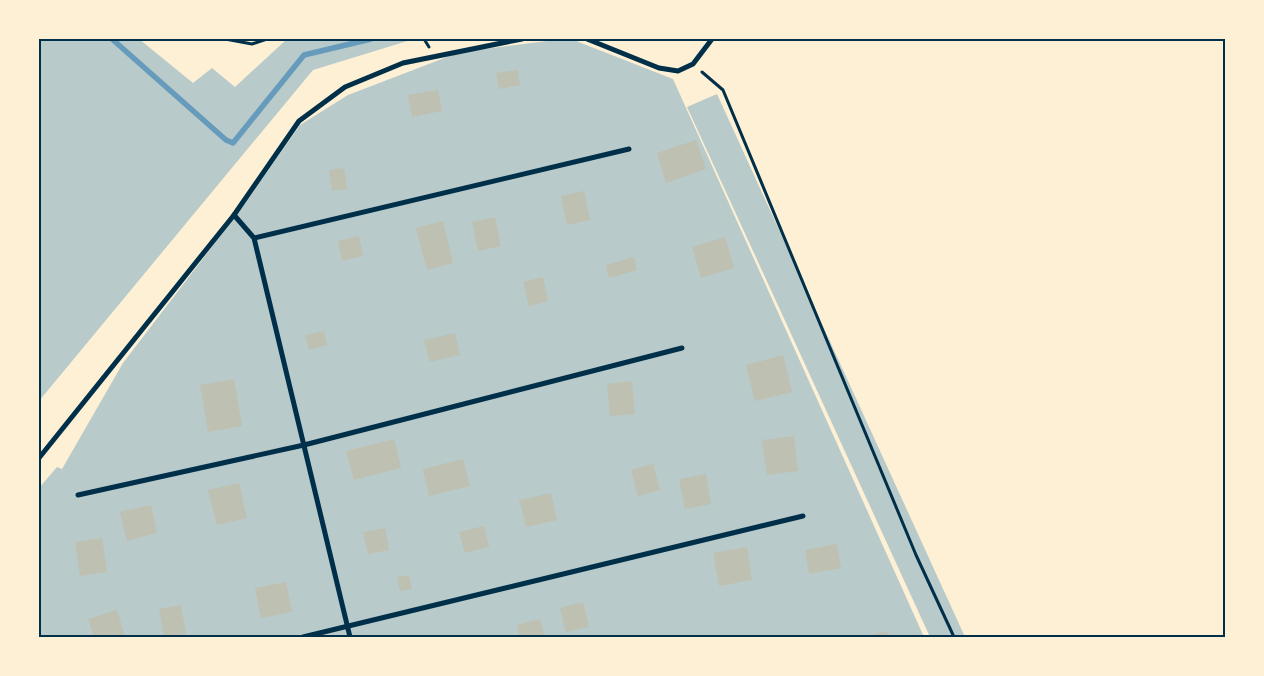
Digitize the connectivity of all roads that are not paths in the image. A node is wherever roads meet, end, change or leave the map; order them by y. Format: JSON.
{"nodes":[{"id":1,"x":522,"y":39,"type":"edge"},
{"id":2,"x":587,"y":39,"type":"edge"},
{"id":3,"x":712,"y":39,"type":"edge"},
{"id":4,"x":630,"y":150,"type":"dead end"},
{"id":5,"x":234,"y":215,"type":"junction"},
{"id":6,"x":254,"y":238,"type":"junction"},
{"id":7,"x":682,"y":348,"type":"dead end"},
{"id":8,"x":304,"y":444,"type":"junction"},
{"id":9,"x":39,"y":458,"type":"edge"},
{"id":10,"x":78,"y":495,"type":"dead end"},
{"id":11,"x":803,"y":516,"type":"dead end"},
{"id":12,"x":348,"y":628,"type":"junction"},
{"id":13,"x":304,"y":637,"type":"edge"},
{"id":14,"x":350,"y":637,"type":"edge"}],
"edges":[{"from":1,"to":5,"type":"street"},
{"from":2,"to":3,"type":"street"},
{"from":4,"to":6,"type":"street"},
{"from":5,"to":6,"type":"street"},
{"from":5,"to":9,"type":"street"},
{"from":6,"to":8,"type":"street"},
{"from":7,"to":8,"type":"street"},
{"from":8,"to":10,"type":"street"},
{"from":8,"to":12,"type":"street"},
{"from":11,"to":12,"type":"street"},
{"from":12,"to":13,"type":"street"},
{"from":12,"to":14,"type":"street"}]}
